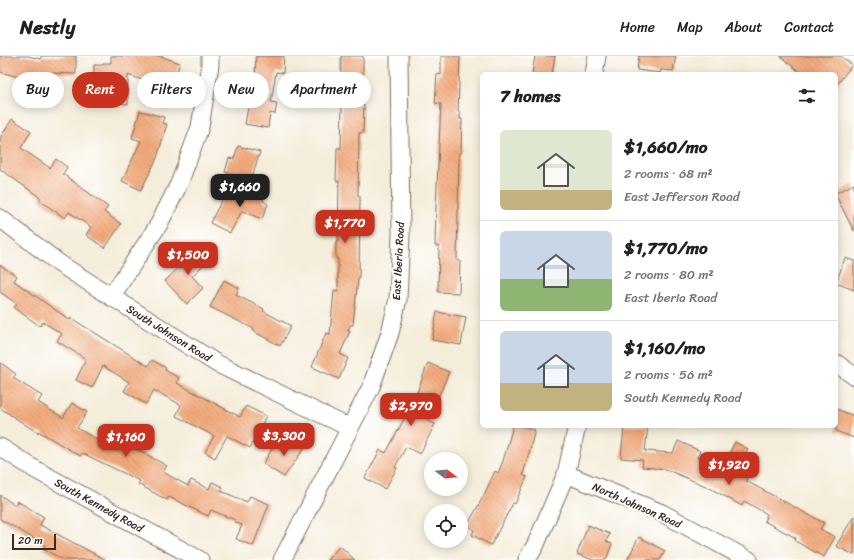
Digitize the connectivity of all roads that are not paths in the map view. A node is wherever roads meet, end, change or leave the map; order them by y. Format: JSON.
{"nodes":[{"id":1,"x":210,"y":56,"type":"edge"},
{"id":2,"x":399,"y":56,"type":"edge"},
{"id":3,"x":597,"y":56,"type":"edge"},
{"id":4,"x":594,"y":72,"type":"edge"},
{"id":5,"x":0,"y":218,"type":"edge"},
{"id":6,"x":111,"y":296,"type":"junction"},
{"id":7,"x":838,"y":364,"type":"edge"},
{"id":8,"x":854,"y":376,"type":"edge"},
{"id":9,"x":350,"y":428,"type":"junction"},
{"id":10,"x":578,"y":428,"type":"edge"},
{"id":11,"x":0,"y":447,"type":"edge"},
{"id":12,"x":566,"y":474,"type":"junction"},
{"id":13,"x":200,"y":560,"type":"edge"},
{"id":14,"x":282,"y":560,"type":"edge"},
{"id":15,"x":527,"y":560,"type":"edge"},
{"id":16,"x":749,"y":560,"type":"edge"}],
"edges":[{"from":1,"to":6,"type":"street"},
{"from":2,"to":9,"type":"street","name":"East Iberia Road"},
{"from":3,"to":4,"type":"street"},
{"from":5,"to":6,"type":"street","name":"South Johnson Road"},
{"from":6,"to":9,"type":"street","name":"South Johnson Road"},
{"from":7,"to":8,"type":"street"},
{"from":9,"to":14,"type":"street","name":"East Iberia Road"},
{"from":10,"to":12,"type":"street"},
{"from":11,"to":13,"type":"street","name":"South Kennedy Road"},
{"from":12,"to":15,"type":"street"},
{"from":12,"to":16,"type":"street","name":"North Johnson Road"}]}
